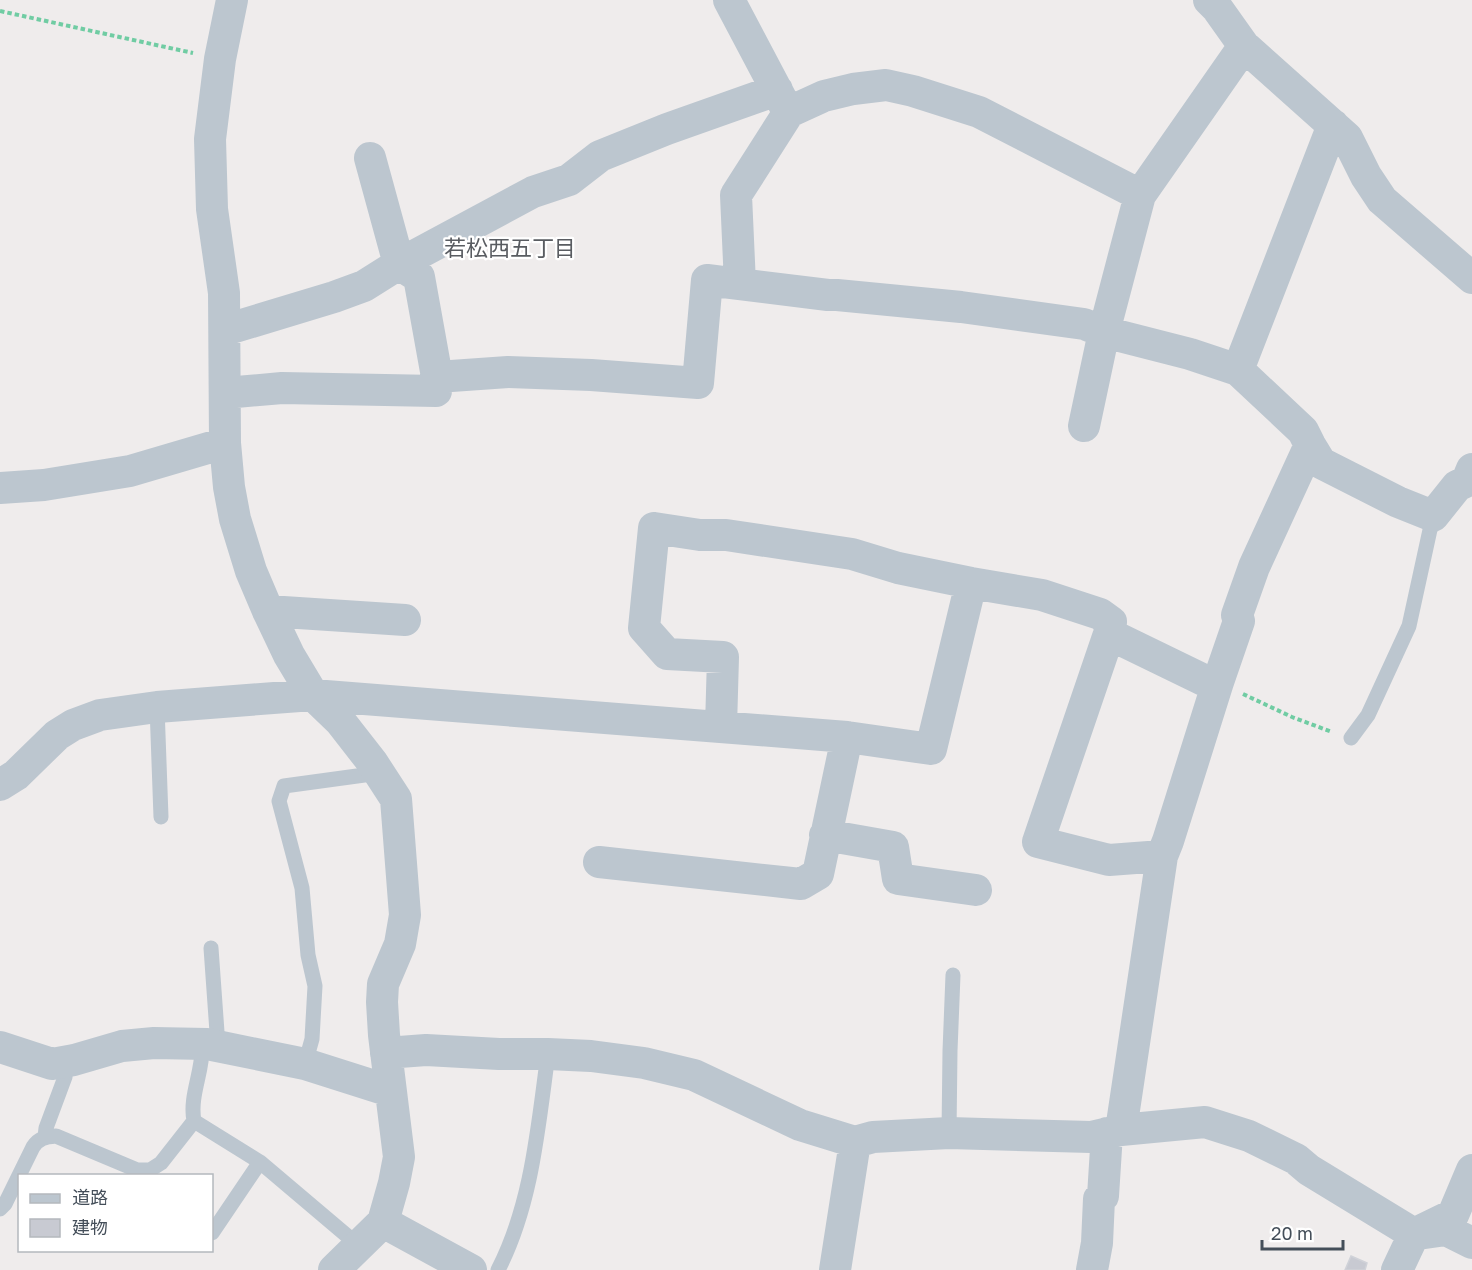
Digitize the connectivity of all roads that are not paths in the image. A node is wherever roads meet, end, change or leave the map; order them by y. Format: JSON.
{"nodes":[{"id":1,"x":232,"y":0,"type":"edge"},
{"id":2,"x":729,"y":0,"type":"edge"},
{"id":3,"x":1215,"y":3,"type":"edge"},
{"id":4,"x":1244,"y":46,"type":"junction"},
{"id":5,"x":783,"y":101,"type":"junction"},
{"id":6,"x":1333,"y":125,"type":"junction"},
{"id":7,"x":370,"y":158,"type":"dead end"},
{"id":8,"x":1140,"y":195,"type":"junction"},
{"id":9,"x":399,"y":264,"type":"junction"},
{"id":10,"x":1472,"y":278,"type":"edge"},
{"id":11,"x":740,"y":284,"type":"junction"},
{"id":12,"x":225,"y":330,"type":"junction"},
{"id":13,"x":1104,"y":332,"type":"junction"},
{"id":14,"x":1238,"y":370,"type":"junction"},
{"id":15,"x":437,"y":377,"type":"junction"},
{"id":16,"x":225,"y":393,"type":"junction"},
{"id":17,"x":1084,"y":426,"type":"dead end"},
{"id":18,"x":225,"y":443,"type":"junction"},
{"id":19,"x":1310,"y":445,"type":"junction"},
{"id":20,"x":1470,"y":477,"type":"edge"},
{"id":21,"x":0,"y":488,"type":"edge"},
{"id":22,"x":1433,"y":516,"type":"junction"},
{"id":23,"x":971,"y":583,"type":"junction"},
{"id":24,"x":267,"y":611,"type":"junction"},
{"id":25,"x":405,"y":620,"type":"dead end"},
{"id":26,"x":1109,"y":634,"type":"junction"},
{"id":27,"x":1217,"y":684,"type":"junction"},
{"id":28,"x":313,"y":695,"type":"junction"},
{"id":29,"x":157,"y":707,"type":"junction"},
{"id":30,"x":721,"y":727,"type":"junction"},
{"id":31,"x":847,"y":737,"type":"junction"},
{"id":32,"x":1351,"y":738,"type":"road end"},
{"id":33,"x":379,"y":773,"type":"junction"},
{"id":34,"x":0,"y":785,"type":"edge"},
{"id":35,"x":161,"y":817,"type":"dead end"},
{"id":36,"x":825,"y":835,"type":"junction"},
{"id":37,"x":1162,"y":856,"type":"junction"},
{"id":38,"x":599,"y":862,"type":"dead end"},
{"id":39,"x":976,"y":890,"type":"dead end"},
{"id":40,"x":211,"y":948,"type":"dead end"},
{"id":41,"x":953,"y":975,"type":"dead end"},
{"id":42,"x":210,"y":1045,"type":"junction"},
{"id":43,"x":0,"y":1047,"type":"edge"},
{"id":44,"x":386,"y":1053,"type":"junction"},
{"id":45,"x":548,"y":1054,"type":"junction"},
{"id":46,"x":66,"y":1061,"type":"junction"},
{"id":47,"x":305,"y":1064,"type":"junction"},
{"id":48,"x":390,"y":1091,"type":"junction"},
{"id":49,"x":194,"y":1121,"type":"junction"},
{"id":50,"x":1114,"y":1131,"type":"junction"},
{"id":51,"x":949,"y":1133,"type":"junction"},
{"id":52,"x":45,"y":1137,"type":"junction"},
{"id":53,"x":855,"y":1142,"type":"junction"},
{"id":54,"x":260,"y":1162,"type":"junction"},
{"id":55,"x":1472,"y":1170,"type":"edge"},
{"id":56,"x":20,"y":1174,"type":"edge"},
{"id":57,"x":18,"y":1178,"type":"edge"},
{"id":58,"x":0,"y":1209,"type":"edge"},
{"id":59,"x":383,"y":1222,"type":"junction"},
{"id":60,"x":213,"y":1232,"type":"edge"},
{"id":61,"x":1414,"y":1234,"type":"junction"},
{"id":62,"x":1472,"y":1243,"type":"edge"},
{"id":63,"x":358,"y":1245,"type":"junction"},
{"id":64,"x":334,"y":1270,"type":"edge"},
{"id":65,"x":471,"y":1270,"type":"edge"},
{"id":66,"x":498,"y":1270,"type":"edge"},
{"id":67,"x":836,"y":1270,"type":"edge"},
{"id":68,"x":1092,"y":1270,"type":"edge"},
{"id":69,"x":1397,"y":1270,"type":"edge"}],
"edges":[{"from":1,"to":12,"type":"street"},
{"from":2,"to":5,"type":"street"},
{"from":3,"to":4,"type":"street"},
{"from":4,"to":6,"type":"street"},
{"from":4,"to":8,"type":"street"},
{"from":5,"to":8,"type":"street"},
{"from":5,"to":9,"type":"street"},
{"from":5,"to":11,"type":"street"},
{"from":6,"to":10,"type":"street"},
{"from":6,"to":14,"type":"street"},
{"from":7,"to":9,"type":"street"},
{"from":8,"to":13,"type":"street"},
{"from":9,"to":12,"type":"street"},
{"from":9,"to":15,"type":"street"},
{"from":11,"to":13,"type":"street"},
{"from":11,"to":15,"type":"street"},
{"from":12,"to":16,"type":"street"},
{"from":13,"to":14,"type":"street"},
{"from":13,"to":17,"type":"street"},
{"from":14,"to":19,"type":"street"},
{"from":15,"to":16,"type":"street"},
{"from":16,"to":18,"type":"street"},
{"from":18,"to":21,"type":"street"},
{"from":18,"to":24,"type":"street"},
{"from":19,"to":22,"type":"street"},
{"from":19,"to":27,"type":"street"},
{"from":20,"to":22,"type":"street"},
{"from":22,"to":32,"type":"lane"},
{"from":23,"to":26,"type":"street"},
{"from":23,"to":30,"type":"street"},
{"from":23,"to":31,"type":"street"},
{"from":24,"to":25,"type":"street"},
{"from":24,"to":28,"type":"street"},
{"from":26,"to":27,"type":"street"},
{"from":26,"to":37,"type":"street"},
{"from":27,"to":37,"type":"street"},
{"from":28,"to":29,"type":"street"},
{"from":28,"to":30,"type":"street"},
{"from":28,"to":33,"type":"street"},
{"from":29,"to":34,"type":"street"},
{"from":29,"to":35,"type":"lane"},
{"from":30,"to":31,"type":"street"},
{"from":31,"to":36,"type":"street"},
{"from":33,"to":44,"type":"street"},
{"from":33,"to":47,"type":"lane"},
{"from":36,"to":38,"type":"street"},
{"from":36,"to":39,"type":"street"},
{"from":37,"to":50,"type":"street"},
{"from":40,"to":42,"type":"lane"},
{"from":41,"to":51,"type":"lane"},
{"from":42,"to":46,"type":"street"},
{"from":42,"to":47,"type":"street"},
{"from":42,"to":49,"type":"lane"},
{"from":43,"to":46,"type":"street"},
{"from":44,"to":45,"type":"street"},
{"from":44,"to":48,"type":"street"},
{"from":45,"to":53,"type":"street"},
{"from":45,"to":66,"type":"lane"},
{"from":46,"to":52,"type":"lane"},
{"from":47,"to":48,"type":"street"},
{"from":48,"to":59,"type":"street"},
{"from":49,"to":52,"type":"lane"},
{"from":49,"to":54,"type":"lane"},
{"from":50,"to":51,"type":"street"},
{"from":50,"to":61,"type":"street"},
{"from":50,"to":68,"type":"street"},
{"from":51,"to":53,"type":"street"},
{"from":52,"to":56,"type":"lane"},
{"from":53,"to":67,"type":"street"},
{"from":54,"to":60,"type":"lane"},
{"from":54,"to":63,"type":"lane"},
{"from":55,"to":61,"type":"street"},
{"from":57,"to":58,"type":"lane"},
{"from":59,"to":63,"type":"street"},
{"from":59,"to":65,"type":"street"},
{"from":61,"to":62,"type":"street"},
{"from":61,"to":69,"type":"street"},
{"from":63,"to":64,"type":"street"}]}
